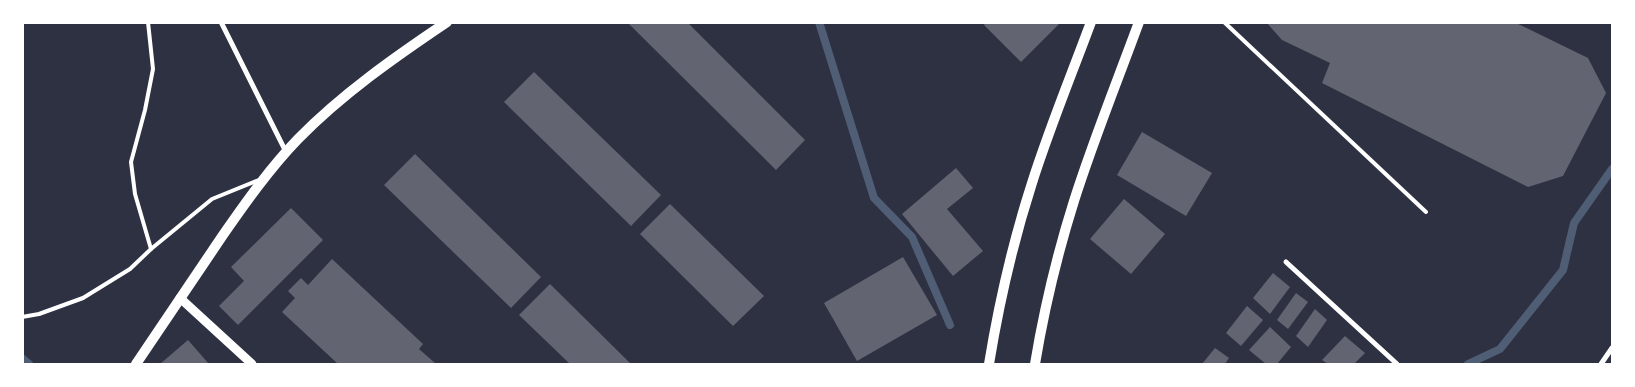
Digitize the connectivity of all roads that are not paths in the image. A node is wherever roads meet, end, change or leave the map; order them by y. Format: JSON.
{"nodes":[{"id":1,"x":148,"y":22,"type":"edge"},
{"id":2,"x":221,"y":22,"type":"edge"},
{"id":3,"x":448,"y":22,"type":"edge"},
{"id":4,"x":1091,"y":22,"type":"edge"},
{"id":5,"x":1139,"y":22,"type":"edge"},
{"id":6,"x":1224,"y":23,"type":"edge"},
{"id":7,"x":286,"y":152,"type":"junction"},
{"id":8,"x":266,"y":178,"type":"junction"},
{"id":9,"x":1426,"y":212,"type":"dead end"},
{"id":10,"x":151,"y":248,"type":"junction"},
{"id":11,"x":1286,"y":262,"type":"dead end"},
{"id":12,"x":180,"y":298,"type":"junction"},
{"id":13,"x":22,"y":317,"type":"edge"},
{"id":14,"x":1612,"y":348,"type":"edge"},
{"id":15,"x":136,"y":364,"type":"edge"},
{"id":16,"x":252,"y":364,"type":"edge"},
{"id":17,"x":989,"y":364,"type":"edge"},
{"id":18,"x":1035,"y":364,"type":"edge"},
{"id":19,"x":1397,"y":364,"type":"edge"},
{"id":20,"x":1601,"y":364,"type":"edge"}],
"edges":[{"from":1,"to":10,"type":"lane"},
{"from":2,"to":7,"type":"street"},
{"from":3,"to":7,"type":"main road"},
{"from":4,"to":17,"type":"main road"},
{"from":5,"to":18,"type":"main road"},
{"from":6,"to":9,"type":"lane"},
{"from":7,"to":8,"type":"main road"},
{"from":8,"to":10,"type":"lane"},
{"from":8,"to":12,"type":"main road"},
{"from":10,"to":13,"type":"lane"},
{"from":11,"to":19,"type":"street"},
{"from":12,"to":15,"type":"main road"},
{"from":12,"to":16,"type":"street"},
{"from":14,"to":20,"type":"street"}]}
